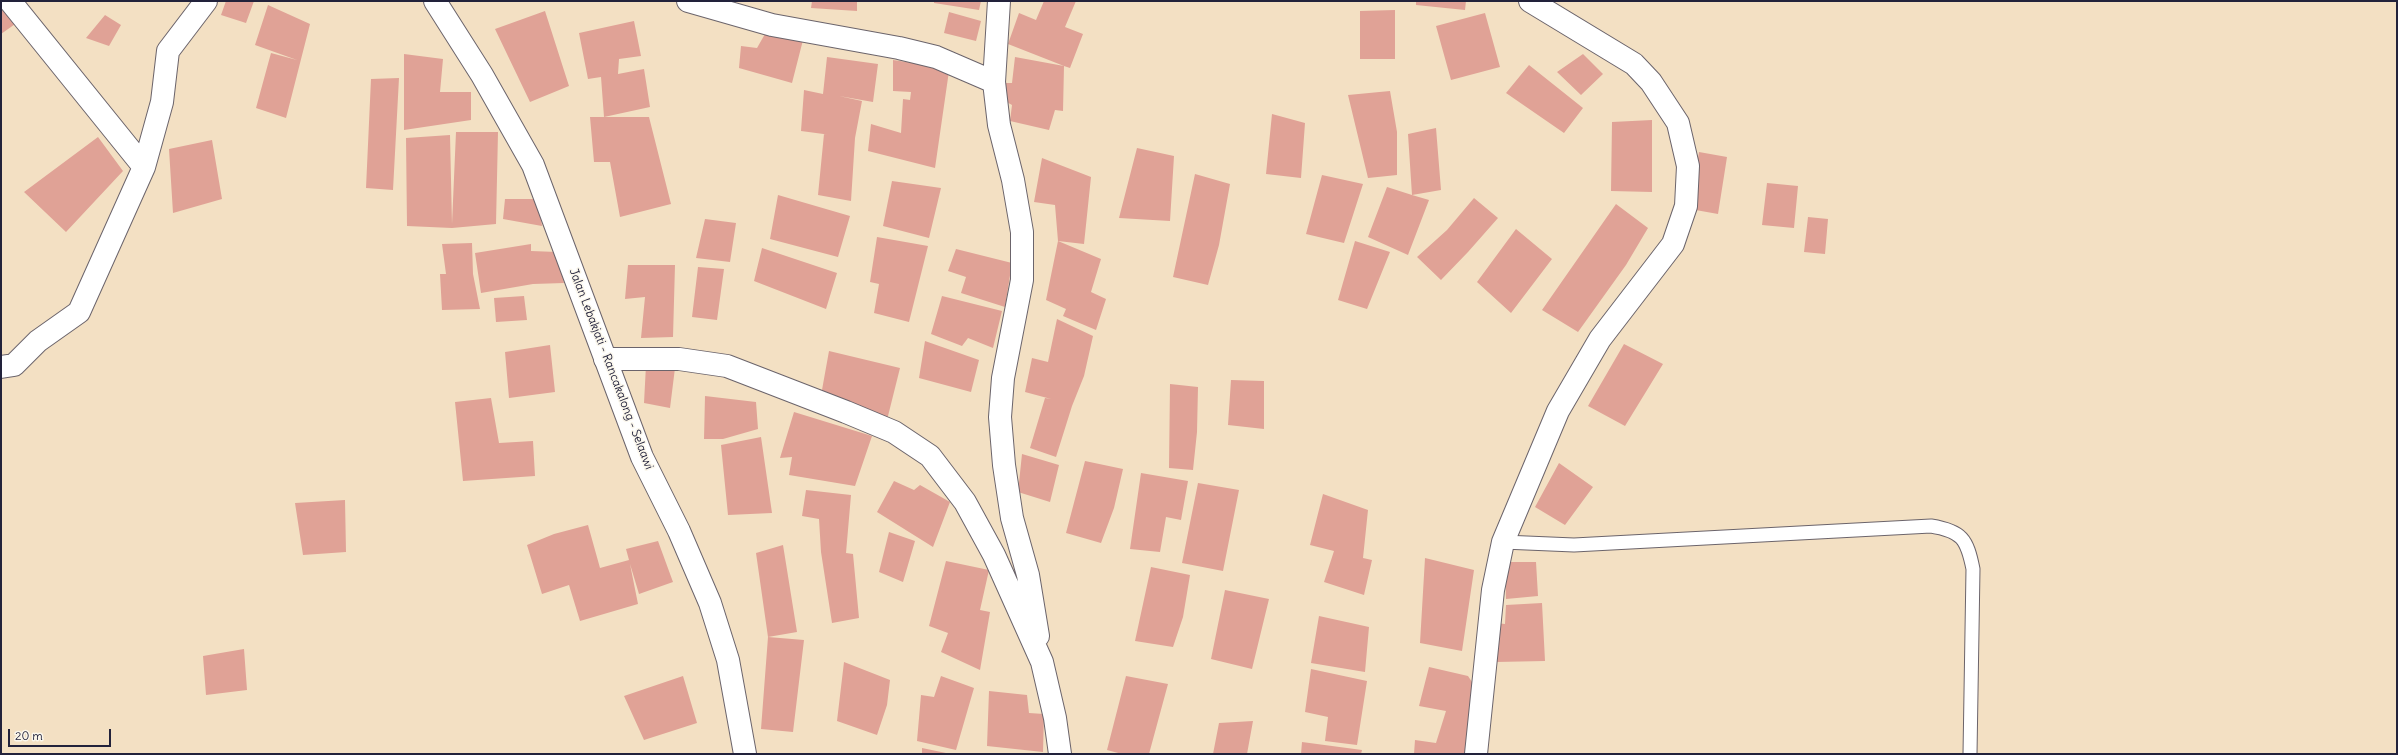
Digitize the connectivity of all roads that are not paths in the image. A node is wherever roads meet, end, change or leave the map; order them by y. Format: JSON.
{"nodes":[{"id":1,"x":10,"y":1,"type":"edge"},
{"id":2,"x":206,"y":1,"type":"edge"},
{"id":3,"x":435,"y":1,"type":"edge"},
{"id":4,"x":688,"y":1,"type":"edge"},
{"id":5,"x":999,"y":1,"type":"edge"},
{"id":6,"x":1530,"y":1,"type":"edge"},
{"id":7,"x":994,"y":82,"type":"junction"},
{"id":8,"x":144,"y":167,"type":"junction"},
{"id":9,"x":605,"y":359,"type":"junction"},
{"id":10,"x":1,"y":367,"type":"edge"},
{"id":11,"x":1502,"y":542,"type":"junction"},
{"id":12,"x":1042,"y":662,"type":"junction"},
{"id":13,"x":745,"y":754,"type":"edge"},
{"id":14,"x":1060,"y":754,"type":"edge"},
{"id":15,"x":1476,"y":754,"type":"edge"},
{"id":16,"x":1970,"y":754,"type":"edge"}],
"edges":[{"from":1,"to":8,"type":"street"},
{"from":2,"to":8,"type":"street"},
{"from":3,"to":9,"type":"street","name":"Jalan Lebakjati - Rancakalong - Selaawi"},
{"from":4,"to":7,"type":"street"},
{"from":5,"to":7,"type":"street"},
{"from":6,"to":11,"type":"street"},
{"from":7,"to":12,"type":"street"},
{"from":8,"to":10,"type":"street"},
{"from":9,"to":12,"type":"street"},
{"from":9,"to":13,"type":"street","name":"Jalan Lebakjati - Rancakalong - Selaawi"},
{"from":11,"to":15,"type":"street"},
{"from":11,"to":16,"type":"lane"},
{"from":12,"to":14,"type":"street"}]}
